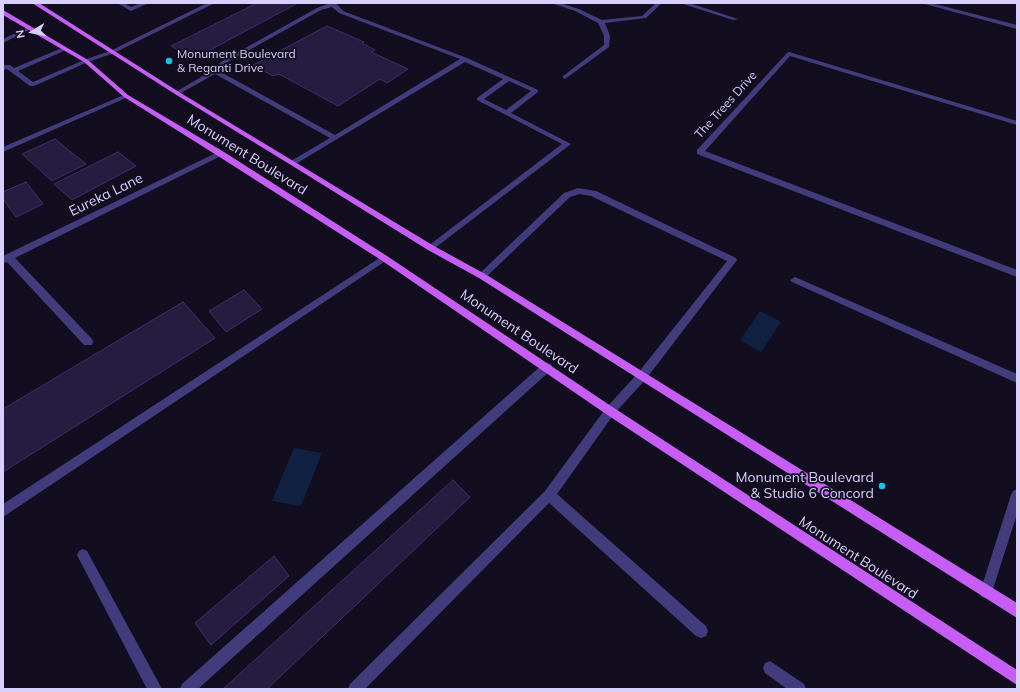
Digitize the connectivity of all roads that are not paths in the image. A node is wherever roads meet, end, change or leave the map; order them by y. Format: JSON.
{"nodes":[{"id":1,"x":35,"y":3,"type":"edge"},
{"id":2,"x":120,"y":3,"type":"edge"},
{"id":3,"x":146,"y":3,"type":"edge"},
{"id":4,"x":212,"y":3,"type":"edge"},
{"id":5,"x":554,"y":3,"type":"edge"},
{"id":6,"x":659,"y":3,"type":"edge"},
{"id":7,"x":683,"y":3,"type":"edge"},
{"id":8,"x":924,"y":3,"type":"edge"},
{"id":9,"x":333,"y":4,"type":"edge"},
{"id":10,"x":3,"y":12,"type":"edge"},
{"id":11,"x":734,"y":19,"type":"dead end"},
{"id":12,"x":601,"y":22,"type":"junction"},
{"id":13,"x":1017,"y":27,"type":"edge"},
{"id":14,"x":30,"y":28,"type":"junction"},
{"id":15,"x":3,"y":41,"type":"edge"},
{"id":16,"x":64,"y":49,"type":"junction"},
{"id":17,"x":112,"y":52,"type":"junction"},
{"id":18,"x":465,"y":58,"type":"junction"},
{"id":19,"x":86,"y":61,"type":"junction"},
{"id":20,"x":3,"y":68,"type":"edge"},
{"id":21,"x":14,"y":70,"type":"junction"},
{"id":22,"x":215,"y":71,"type":"junction"},
{"id":23,"x":565,"y":77,"type":"dead end"},
{"id":24,"x":509,"y":78,"type":"junction"},
{"id":25,"x":177,"y":93,"type":"junction"},
{"id":26,"x":126,"y":96,"type":"junction"},
{"id":27,"x":506,"y":113,"type":"junction"},
{"id":28,"x":1017,"y":123,"type":"edge"},
{"id":29,"x":335,"y":138,"type":"junction"},
{"id":30,"x":3,"y":150,"type":"edge"},
{"id":31,"x":221,"y":154,"type":"junction"},
{"id":32,"x":294,"y":163,"type":"junction"},
{"id":33,"x":430,"y":248,"type":"junction"},
{"id":34,"x":384,"y":258,"type":"junction"},
{"id":35,"x":5,"y":259,"type":"edge"},
{"id":36,"x":1017,"y":274,"type":"edge"},
{"id":37,"x":482,"y":276,"type":"junction"},
{"id":38,"x":795,"y":280,"type":"dead end"},
{"id":39,"x":88,"y":342,"type":"dead end"},
{"id":40,"x":547,"y":367,"type":"junction"},
{"id":41,"x":642,"y":376,"type":"junction"},
{"id":42,"x":1017,"y":379,"type":"edge"},
{"id":43,"x":610,"y":411,"type":"junction"},
{"id":44,"x":549,"y":495,"type":"junction"},
{"id":45,"x":1017,"y":495,"type":"edge"},
{"id":46,"x":3,"y":511,"type":"edge"},
{"id":47,"x":82,"y":556,"type":"dead end"},
{"id":48,"x":986,"y":592,"type":"junction"},
{"id":49,"x":1017,"y":611,"type":"edge"},
{"id":50,"x":701,"y":631,"type":"dead end"},
{"id":51,"x":770,"y":668,"type":"dead end"},
{"id":52,"x":1017,"y":678,"type":"edge"},
{"id":53,"x":155,"y":689,"type":"edge"},
{"id":54,"x":187,"y":689,"type":"edge"},
{"id":55,"x":355,"y":689,"type":"edge"},
{"id":56,"x":799,"y":689,"type":"edge"}],
"edges":[{"from":1,"to":17,"type":"main road","name":"Monument Boulevard"},
{"from":2,"to":3,"type":"street"},
{"from":4,"to":17,"type":"street"},
{"from":5,"to":12,"type":"street"},
{"from":6,"to":12,"type":"street"},
{"from":7,"to":11,"type":"street"},
{"from":8,"to":13,"type":"street"},
{"from":9,"to":18,"type":"street"},
{"from":9,"to":22,"type":"street"},
{"from":10,"to":14,"type":"main road","name":"Monument Boulevard"},
{"from":12,"to":23,"type":"street"},
{"from":14,"to":15,"type":"street"},
{"from":14,"to":16,"type":"main road","name":"Monument Boulevard"},
{"from":16,"to":19,"type":"main road","name":"Monument Boulevard"},
{"from":16,"to":21,"type":"street"},
{"from":17,"to":19,"type":"street"},
{"from":17,"to":25,"type":"main road","name":"Monument Boulevard"},
{"from":18,"to":24,"type":"street"},
{"from":18,"to":29,"type":"street"},
{"from":19,"to":21,"type":"street"},
{"from":19,"to":26,"type":"main road","name":"Monument Boulevard"},
{"from":20,"to":21,"type":"street"},
{"from":22,"to":25,"type":"street"},
{"from":22,"to":29,"type":"street"},
{"from":24,"to":27,"type":"street"},
{"from":24,"to":27,"type":"street"},
{"from":25,"to":32,"type":"main road","name":"Monument Boulevard"},
{"from":26,"to":30,"type":"street"},
{"from":26,"to":31,"type":"main road","name":"Monument Boulevard"},
{"from":27,"to":33,"type":"street"},
{"from":28,"to":36,"type":"street","name":"The Trees Drive"},
{"from":29,"to":32,"type":"street"},
{"from":31,"to":34,"type":"main road","name":"Monument Boulevard"},
{"from":31,"to":35,"type":"street","name":"Eureka Lane"},
{"from":32,"to":33,"type":"main road","name":"Monument Boulevard"},
{"from":33,"to":37,"type":"main road","name":"Monument Boulevard"},
{"from":34,"to":40,"type":"main road","name":"Monument Boulevard"},
{"from":34,"to":46,"type":"street"},
{"from":35,"to":39,"type":"street"},
{"from":37,"to":41,"type":"main road","name":"Monument Boulevard"},
{"from":37,"to":41,"type":"street"},
{"from":38,"to":42,"type":"street"},
{"from":40,"to":43,"type":"main road","name":"Monument Boulevard"},
{"from":40,"to":54,"type":"street"},
{"from":41,"to":43,"type":"street"},
{"from":41,"to":48,"type":"main road","name":"Monument Boulevard"},
{"from":43,"to":44,"type":"street"},
{"from":43,"to":52,"type":"main road","name":"Monument Boulevard"},
{"from":44,"to":50,"type":"street"},
{"from":44,"to":55,"type":"street"},
{"from":45,"to":48,"type":"street"},
{"from":47,"to":53,"type":"street"},
{"from":48,"to":49,"type":"main road","name":"Monument Boulevard"},
{"from":51,"to":56,"type":"street"}]}
